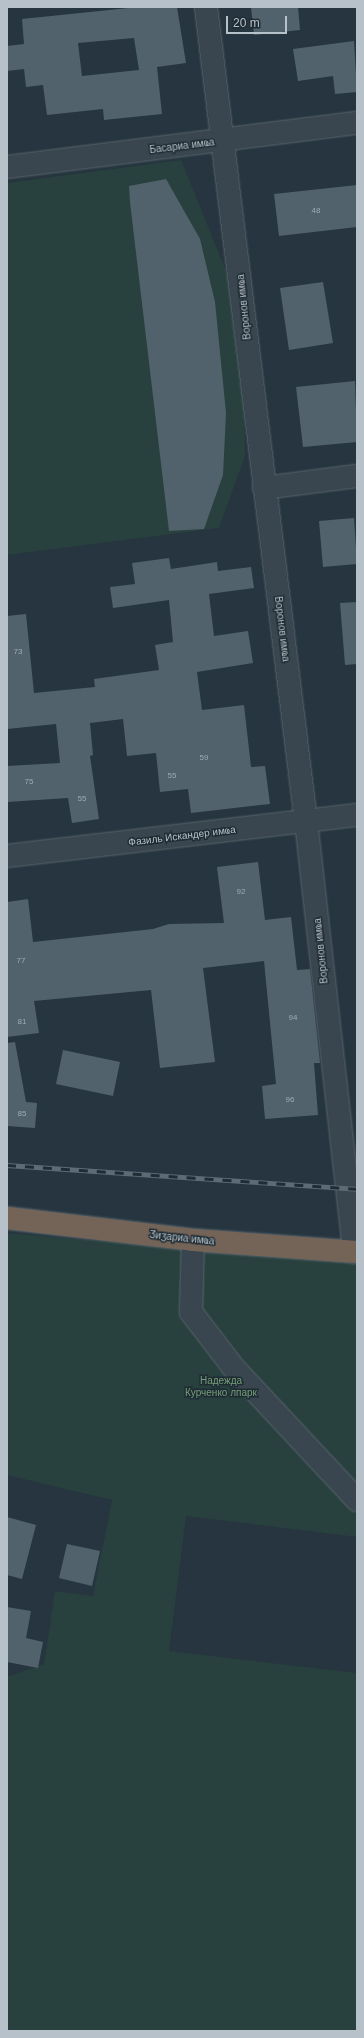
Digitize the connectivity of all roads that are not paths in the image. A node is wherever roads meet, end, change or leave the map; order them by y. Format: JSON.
{"nodes":[{"id":1,"x":206,"y":7,"type":"edge"},
{"id":2,"x":357,"y":123,"type":"edge"},
{"id":3,"x":223,"y":141,"type":"junction"},
{"id":4,"x":7,"y":167,"type":"edge"},
{"id":5,"x":357,"y":476,"type":"edge"},
{"id":6,"x":264,"y":488,"type":"junction"},
{"id":7,"x":357,"y":814,"type":"edge"},
{"id":8,"x":306,"y":821,"type":"junction"},
{"id":9,"x":7,"y":856,"type":"edge"},
{"id":10,"x":7,"y":1218,"type":"edge"},
{"id":11,"x":193,"y":1240,"type":"junction"},
{"id":12,"x":355,"y":1252,"type":"edge"},
{"id":13,"x":357,"y":1500,"type":"edge"}],
"edges":[{"from":1,"to":3,"type":"street","name":"Воронов имҩа"},
{"from":2,"to":3,"type":"street","name":"Басариа имҩа"},
{"from":3,"to":4,"type":"street","name":"Басариа имҩа"},
{"from":3,"to":6,"type":"street","name":"Воронов имҩа"},
{"from":5,"to":6,"type":"street"},
{"from":6,"to":8,"type":"street","name":"Воронов имҩа"},
{"from":7,"to":8,"type":"street","name":"Фазиль Искандер имҩа"},
{"from":8,"to":9,"type":"street","name":"Фазиль Искандер имҩа"},
{"from":8,"to":12,"type":"street","name":"Воронов имҩа"},
{"from":10,"to":11,"type":"highway","name":"Ӡиӡариа имҩа"},
{"from":11,"to":12,"type":"highway","name":"Ӡиӡариа имҩа"},
{"from":11,"to":13,"type":"street"}]}
